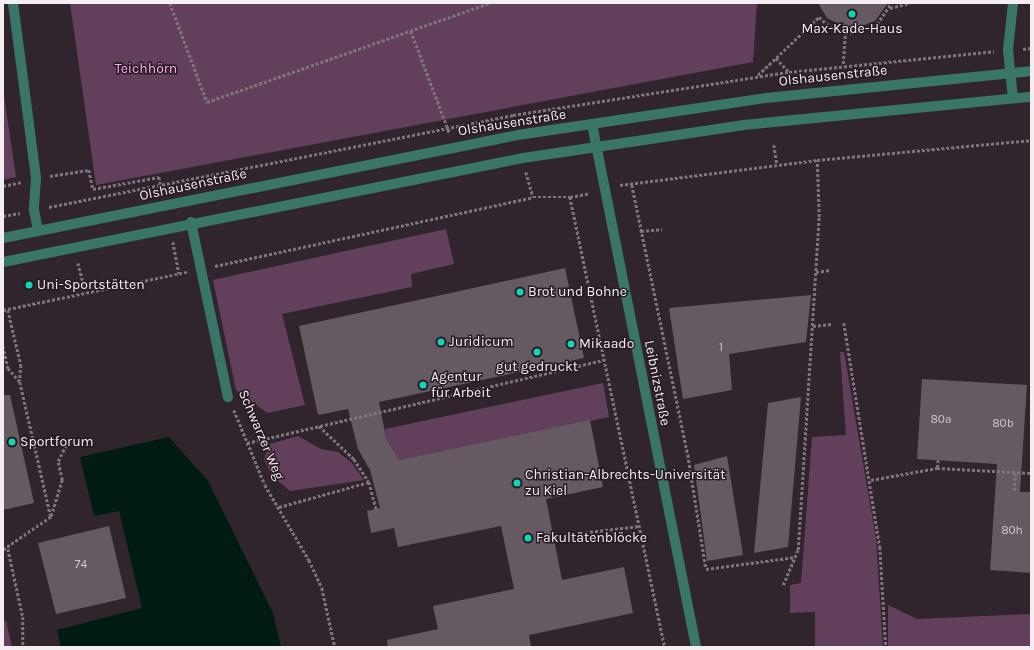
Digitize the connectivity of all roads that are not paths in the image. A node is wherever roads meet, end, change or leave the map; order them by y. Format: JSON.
{"nodes":[{"id":1,"x":13,"y":3,"type":"edge"},
{"id":2,"x":1013,"y":3,"type":"edge"},
{"id":3,"x":1031,"y":71,"type":"edge"},
{"id":4,"x":1010,"y":72,"type":"junction"},
{"id":5,"x":1031,"y":97,"type":"edge"},
{"id":6,"x":1013,"y":98,"type":"junction"},
{"id":7,"x":592,"y":124,"type":"junction"},
{"id":8,"x":596,"y":146,"type":"junction"},
{"id":9,"x":190,"y":222,"type":"junction"},
{"id":10,"x":38,"y":230,"type":"junction"},
{"id":11,"x":3,"y":238,"type":"edge"},
{"id":12,"x":3,"y":262,"type":"edge"},
{"id":13,"x":228,"y":397,"type":"road end"},
{"id":14,"x":696,"y":647,"type":"edge"}],
"edges":[{"from":1,"to":10,"type":"street"},
{"from":2,"to":4,"type":"street"},
{"from":3,"to":4,"type":"street","name":"Olshausenstraße"},
{"from":4,"to":6,"type":"street"},
{"from":4,"to":7,"type":"street","name":"Olshausenstraße"},
{"from":5,"to":6,"type":"street"},
{"from":6,"to":8,"type":"street"},
{"from":7,"to":8,"type":"street","name":"Leibnizstraße"},
{"from":7,"to":10,"type":"street","name":"Olshausenstraße"},
{"from":8,"to":9,"type":"street"},
{"from":8,"to":14,"type":"street","name":"Leibnizstraße"},
{"from":9,"to":12,"type":"street"},
{"from":9,"to":13,"type":"street","name":"Schwarzer Weg"},
{"from":10,"to":11,"type":"street","name":"Olshausenstraße"}]}
